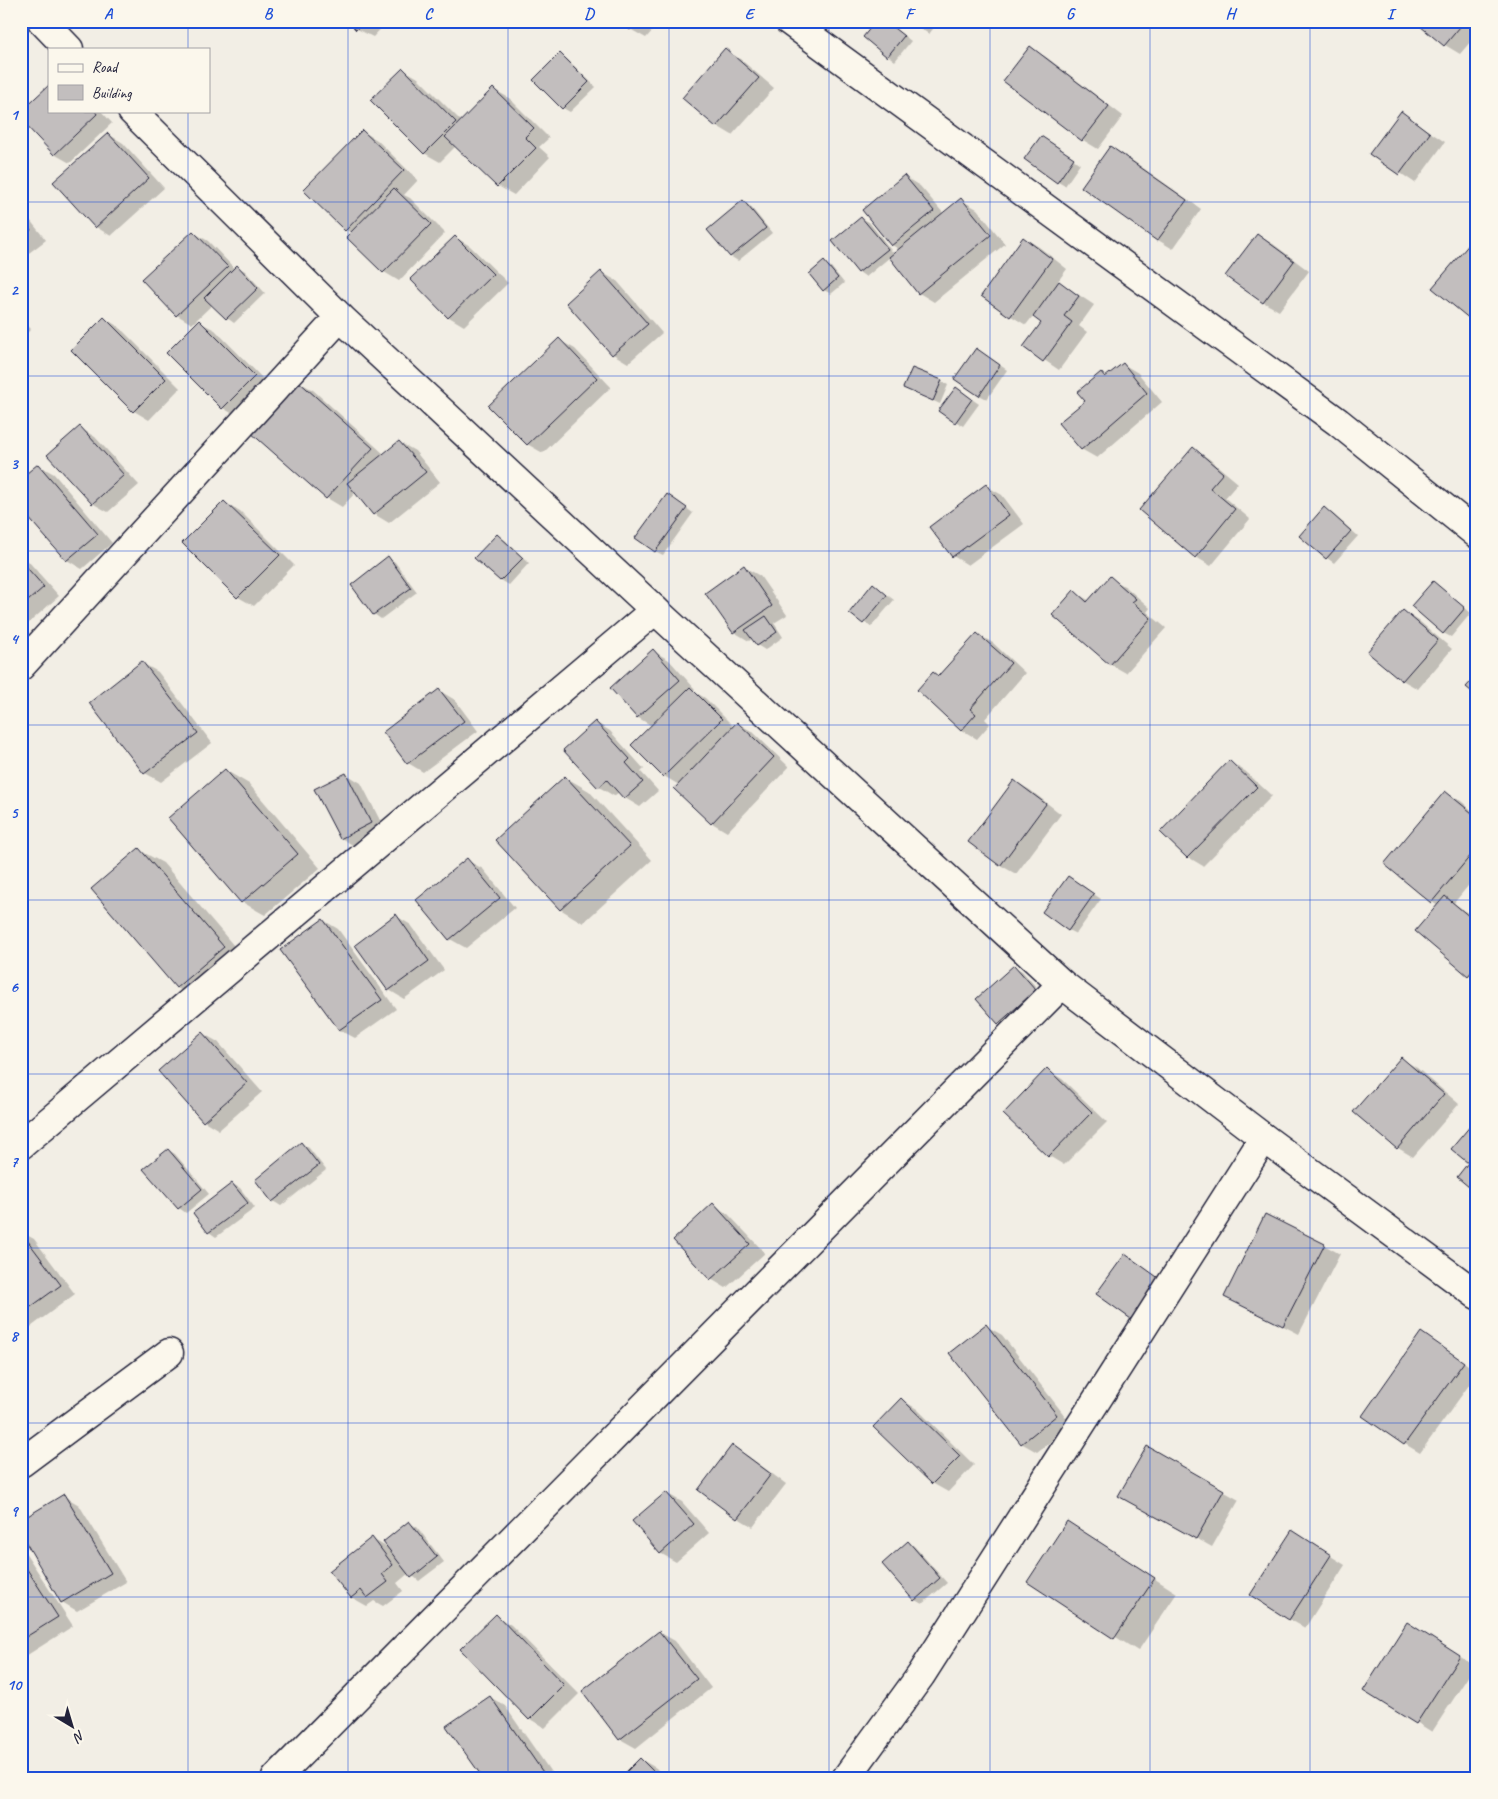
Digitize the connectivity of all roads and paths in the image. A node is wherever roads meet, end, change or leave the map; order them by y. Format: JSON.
{"nodes":[{"id":1,"x":42,"y":21,"type":"edge"},
{"id":2,"x":789,"y":21,"type":"edge"},
{"id":3,"x":68,"y":48,"type":"edge"},
{"id":4,"x":133,"y":112,"type":"edge"},
{"id":5,"x":340,"y":317,"type":"junction"},
{"id":6,"x":1477,"y":534,"type":"edge"},
{"id":7,"x":655,"y":610,"type":"junction"},
{"id":8,"x":21,"y":666,"type":"edge"},
{"id":9,"x":1062,"y":984,"type":"junction"},
{"id":10,"x":1264,"y":1138,"type":"junction"},
{"id":11,"x":21,"y":1145,"type":"edge"},
{"id":12,"x":1477,"y":1295,"type":"edge"},
{"id":13,"x":169,"y":1353,"type":"dead end"},
{"id":14,"x":21,"y":1463,"type":"edge"},
{"id":15,"x":276,"y":1778,"type":"edge"},
{"id":16,"x":846,"y":1778,"type":"edge"}],
"edges":[{"from":1,"to":3,"type":"street"},
{"from":2,"to":6,"type":"street"},
{"from":4,"to":5,"type":"street"},
{"from":5,"to":7,"type":"street"},
{"from":5,"to":8,"type":"street"},
{"from":7,"to":9,"type":"street"},
{"from":7,"to":11,"type":"street"},
{"from":9,"to":10,"type":"street"},
{"from":9,"to":15,"type":"street"},
{"from":10,"to":12,"type":"street"},
{"from":10,"to":16,"type":"street"},
{"from":13,"to":14,"type":"street"}]}
